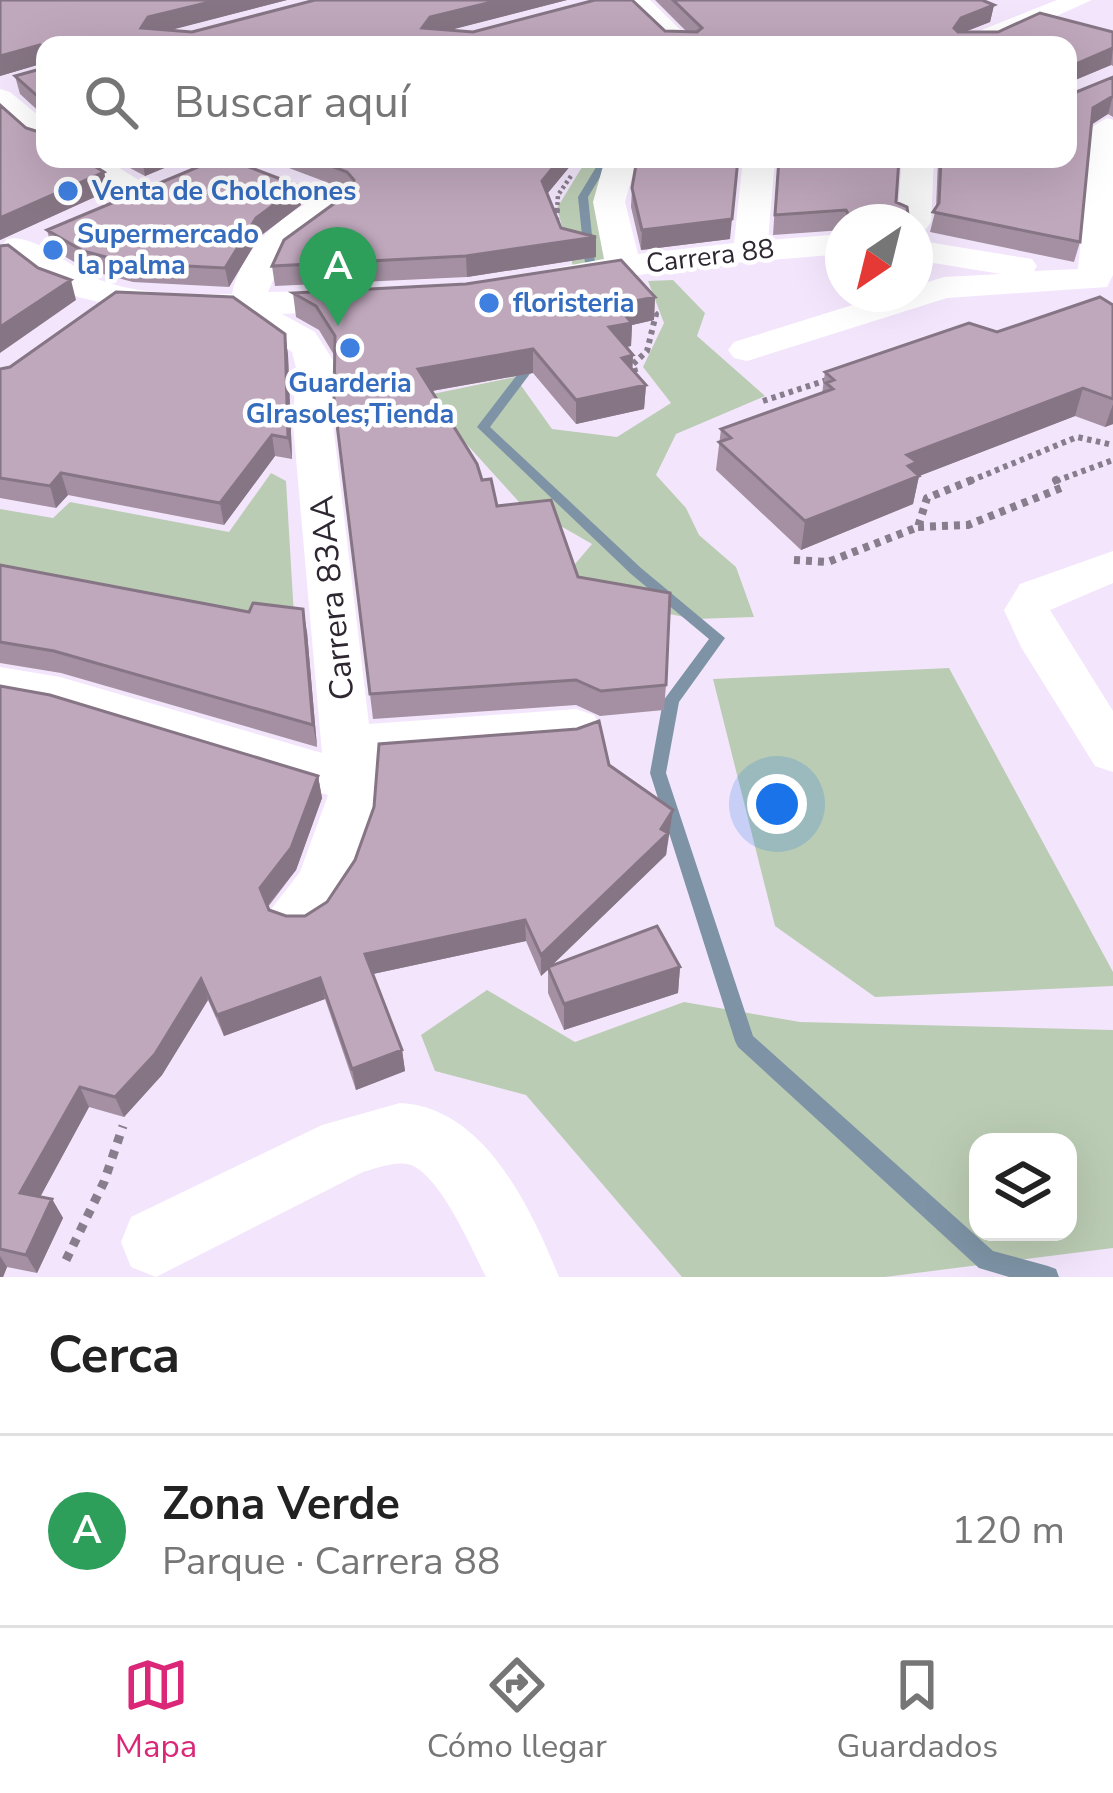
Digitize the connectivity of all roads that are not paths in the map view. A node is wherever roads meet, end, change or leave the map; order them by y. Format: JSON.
{"nodes":[{"id":1,"x":635,"y":0,"type":"edge"},
{"id":2,"x":1079,"y":0,"type":"edge"},
{"id":3,"x":673,"y":36,"type":"edge"},
{"id":4,"x":991,"y":36,"type":"edge"},
{"id":5,"x":8,"y":88,"type":"edge"},
{"id":6,"x":1077,"y":120,"type":"edge"},
{"id":7,"x":36,"y":125,"type":"edge"},
{"id":8,"x":1110,"y":128,"type":"edge"},
{"id":9,"x":98,"y":168,"type":"edge"},
{"id":10,"x":618,"y":168,"type":"edge"},
{"id":11,"x":758,"y":168,"type":"edge"},
{"id":12,"x":917,"y":168,"type":"edge"},
{"id":13,"x":186,"y":177,"type":"edge"},
{"id":14,"x":297,"y":189,"type":"edge"},
{"id":15,"x":147,"y":195,"type":"junction"},
{"id":16,"x":915,"y":204,"type":"edge"},
{"id":17,"x":104,"y":212,"type":"edge"},
{"id":18,"x":62,"y":229,"type":"edge"},
{"id":19,"x":825,"y":246,"type":"edge"},
{"id":20,"x":9,"y":250,"type":"edge"},
{"id":21,"x":750,"y":252,"type":"junction"},
{"id":22,"x":933,"y":252,"type":"edge"},
{"id":23,"x":617,"y":268,"type":"junction"},
{"id":24,"x":1096,"y":281,"type":"edge"},
{"id":25,"x":521,"y":284,"type":"edge"},
{"id":26,"x":113,"y":297,"type":"junction"},
{"id":27,"x":397,"y":298,"type":"edge"},
{"id":28,"x":250,"y":301,"type":"junction"},
{"id":29,"x":80,"y":319,"type":"edge"},
{"id":30,"x":747,"y":350,"type":"dead end"},
{"id":31,"x":1113,"y":566,"type":"edge"},
{"id":32,"x":0,"y":686,"type":"edge"},
{"id":33,"x":576,"y":728,"type":"edge"},
{"id":34,"x":1113,"y":752,"type":"edge"},
{"id":35,"x":351,"y":764,"type":"junction"},
{"id":36,"x":298,"y":912,"type":"edge"},
{"id":37,"x":156,"y":1242,"type":"dead end"},
{"id":38,"x":524,"y":1277,"type":"edge"}],
"edges":[{"from":1,"to":3,"type":"street"},
{"from":2,"to":4,"type":"street"},
{"from":5,"to":7,"type":"street"},
{"from":6,"to":8,"type":"street"},
{"from":8,"to":24,"type":"street"},
{"from":9,"to":15,"type":"street"},
{"from":10,"to":23,"type":"street"},
{"from":11,"to":21,"type":"street"},
{"from":12,"to":16,"type":"street"},
{"from":13,"to":15,"type":"street"},
{"from":14,"to":28,"type":"street"},
{"from":15,"to":17,"type":"street"},
{"from":18,"to":20,"type":"street"},
{"from":19,"to":21,"type":"street","name":"Carrera 88"},
{"from":20,"to":26,"type":"street"},
{"from":21,"to":23,"type":"street","name":"Carrera 88"},
{"from":22,"to":24,"type":"street"},
{"from":23,"to":25,"type":"street","name":"Carrera 88"},
{"from":24,"to":30,"type":"street"},
{"from":26,"to":28,"type":"street"},
{"from":26,"to":29,"type":"street"},
{"from":27,"to":28,"type":"street"},
{"from":28,"to":35,"type":"street","name":"Carrera 83AA"},
{"from":31,"to":34,"type":"street"},
{"from":32,"to":35,"type":"street"},
{"from":33,"to":35,"type":"street"},
{"from":35,"to":36,"type":"street","name":"Carrera 83AA"},
{"from":37,"to":38,"type":"street"}]}
